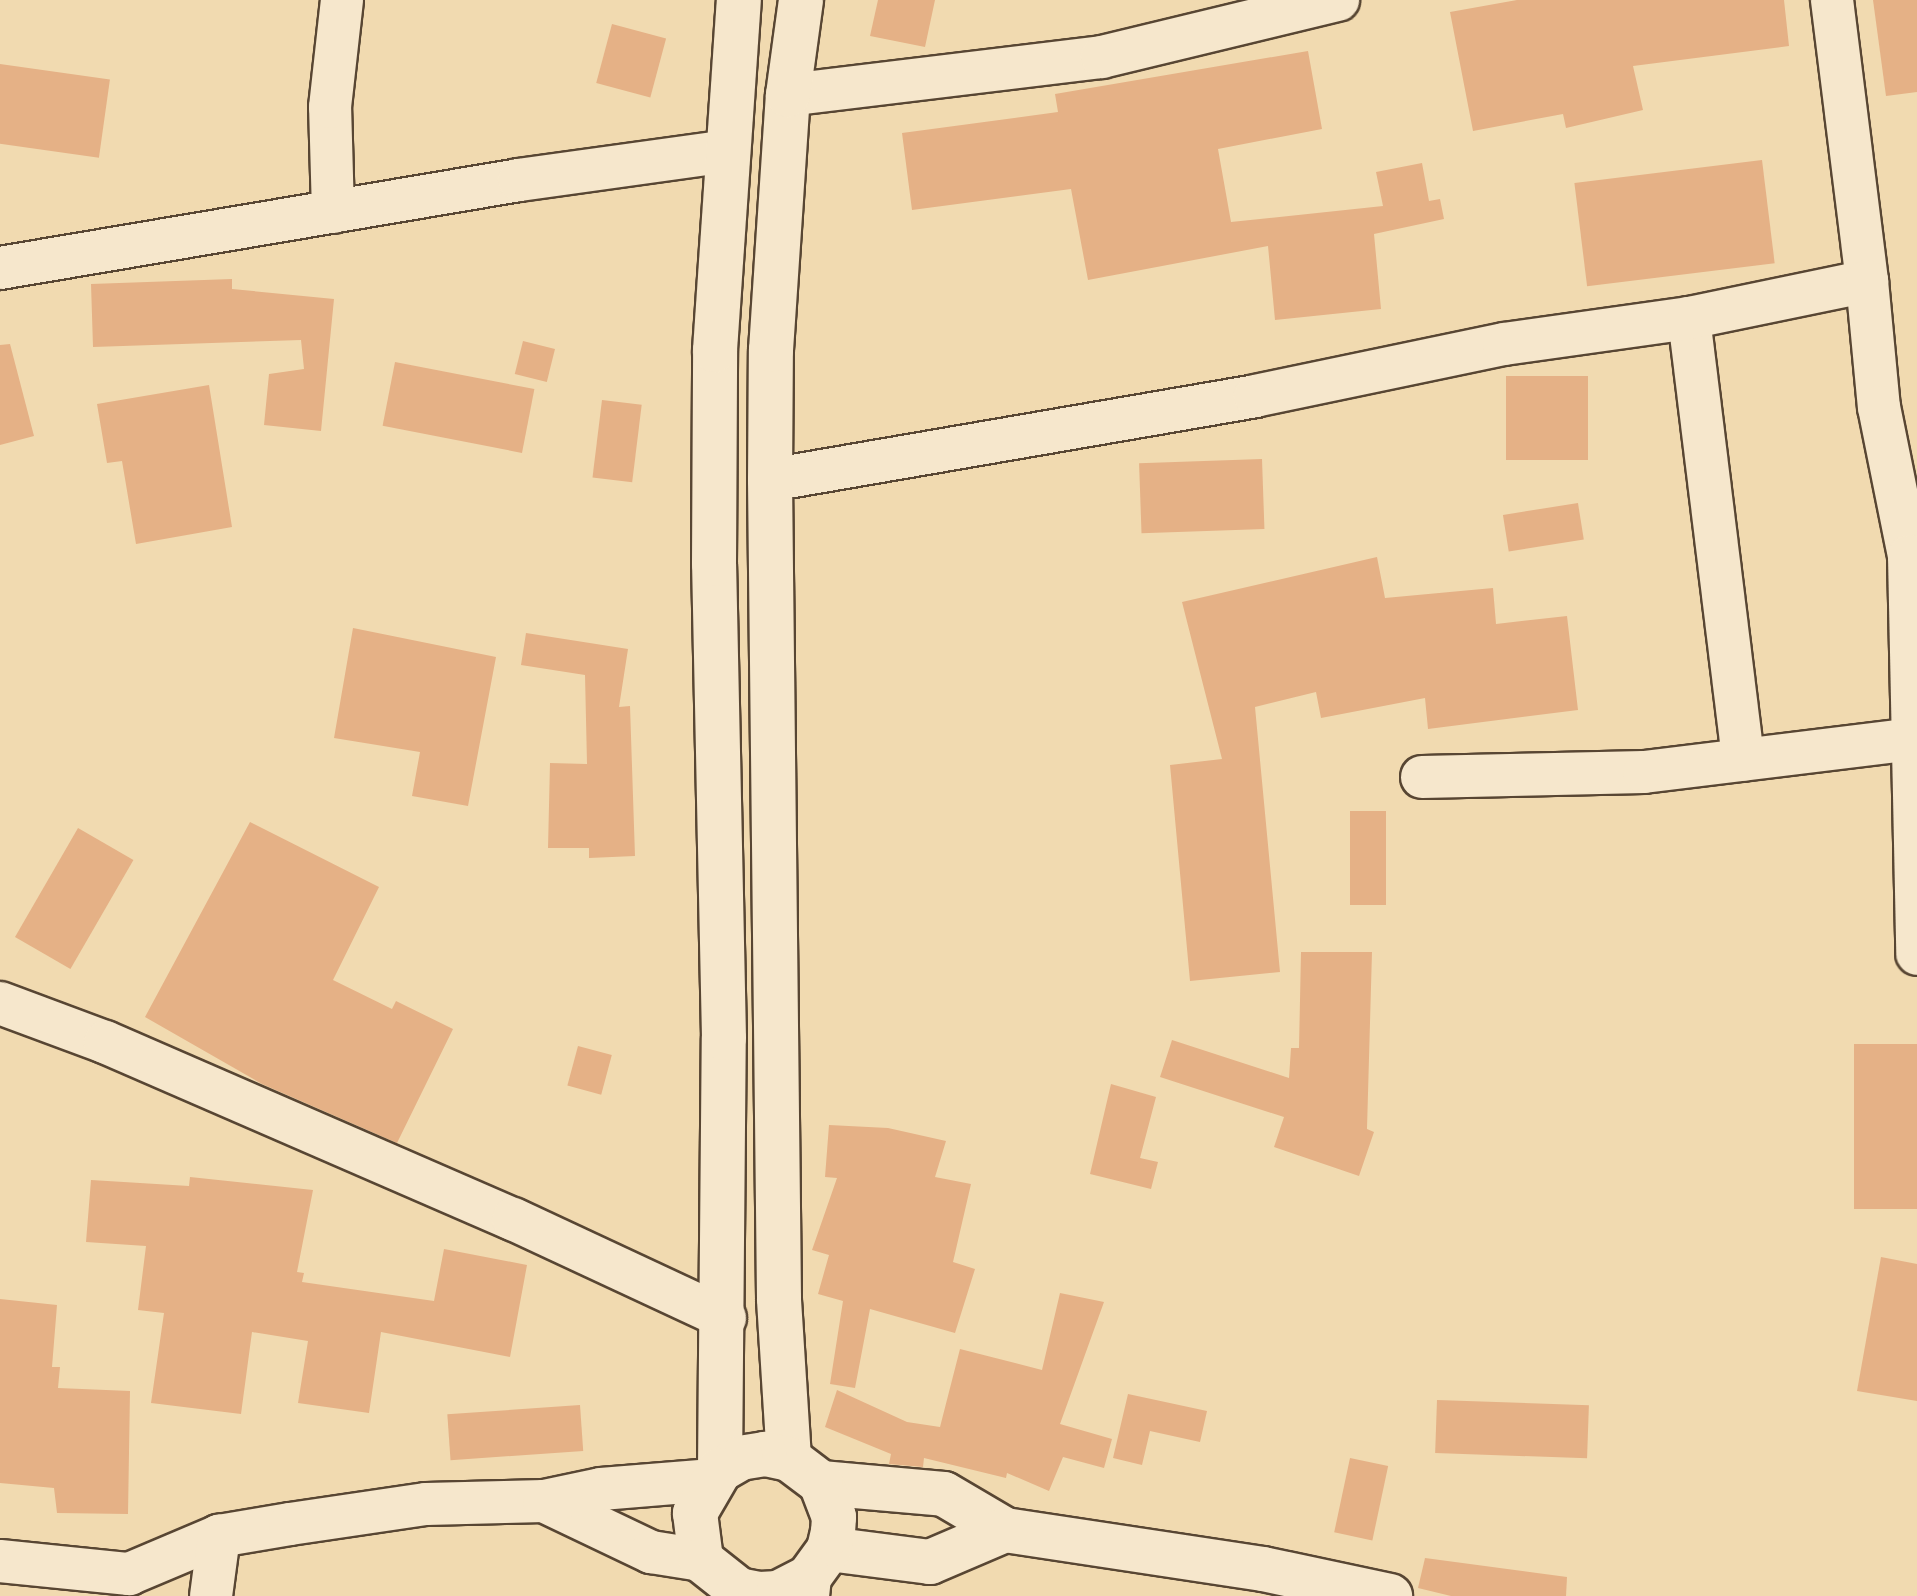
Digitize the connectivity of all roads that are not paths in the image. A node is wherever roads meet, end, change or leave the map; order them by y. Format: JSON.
{"nodes":[{"id":1,"x":342,"y":0,"type":"edge"},
{"id":2,"x":739,"y":0,"type":"edge"},
{"id":3,"x":801,"y":0,"type":"edge"},
{"id":4,"x":1338,"y":0,"type":"edge"},
{"id":5,"x":1832,"y":0,"type":"edge"},
{"id":6,"x":788,"y":95,"type":"junction"},
{"id":7,"x":727,"y":151,"type":"junction"},
{"id":8,"x":333,"y":212,"type":"junction"},
{"id":9,"x":0,"y":268,"type":"edge"},
{"id":10,"x":1867,"y":281,"type":"junction"},
{"id":11,"x":1689,"y":318,"type":"junction"},
{"id":12,"x":770,"y":480,"type":"junction"},
{"id":13,"x":1913,"y":739,"type":"junction"},
{"id":14,"x":1743,"y":760,"type":"junction"},
{"id":15,"x":1422,"y":777,"type":"dead end"},
{"id":16,"x":1917,"y":954,"type":"edge"},
{"id":17,"x":0,"y":1003,"type":"edge"},
{"id":18,"x":725,"y":1318,"type":"junction"},
{"id":19,"x":805,"y":1471,"type":"junction"},
{"id":20,"x":715,"y":1475,"type":"junction"},
{"id":21,"x":544,"y":1501,"type":"junction"},
{"id":22,"x":1005,"y":1530,"type":"junction"},
{"id":23,"x":219,"y":1536,"type":"junction"},
{"id":24,"x":0,"y":1561,"type":"edge"},
{"id":25,"x":815,"y":1574,"type":"edge"},
{"id":26,"x":714,"y":1578,"type":"edge"},
{"id":27,"x":211,"y":1596,"type":"edge"},
{"id":28,"x":1390,"y":1596,"type":"edge"}],
"edges":[{"from":1,"to":8,"type":"street"},
{"from":2,"to":7,"type":"main road"},
{"from":3,"to":6,"type":"main road"},
{"from":4,"to":6,"type":"street"},
{"from":5,"to":10,"type":"street"},
{"from":6,"to":12,"type":"main road"},
{"from":7,"to":8,"type":"street"},
{"from":7,"to":18,"type":"main road"},
{"from":8,"to":9,"type":"street"},
{"from":10,"to":11,"type":"street"},
{"from":10,"to":13,"type":"street"},
{"from":11,"to":12,"type":"street"},
{"from":11,"to":14,"type":"street"},
{"from":12,"to":19,"type":"main road"},
{"from":13,"to":14,"type":"street"},
{"from":13,"to":16,"type":"street"},
{"from":14,"to":15,"type":"street"},
{"from":17,"to":18,"type":"street"},
{"from":18,"to":20,"type":"main road"},
{"from":19,"to":20,"type":"main road"},
{"from":19,"to":22,"type":"main road"},
{"from":19,"to":25,"type":"main road"},
{"from":20,"to":21,"type":"street"},
{"from":20,"to":26,"type":"main road"},
{"from":21,"to":23,"type":"street"},
{"from":21,"to":26,"type":"street"},
{"from":22,"to":25,"type":"main road"},
{"from":22,"to":28,"type":"main road"},
{"from":23,"to":24,"type":"street"},
{"from":23,"to":27,"type":"street"},
{"from":25,"to":26,"type":"main road"}]}
